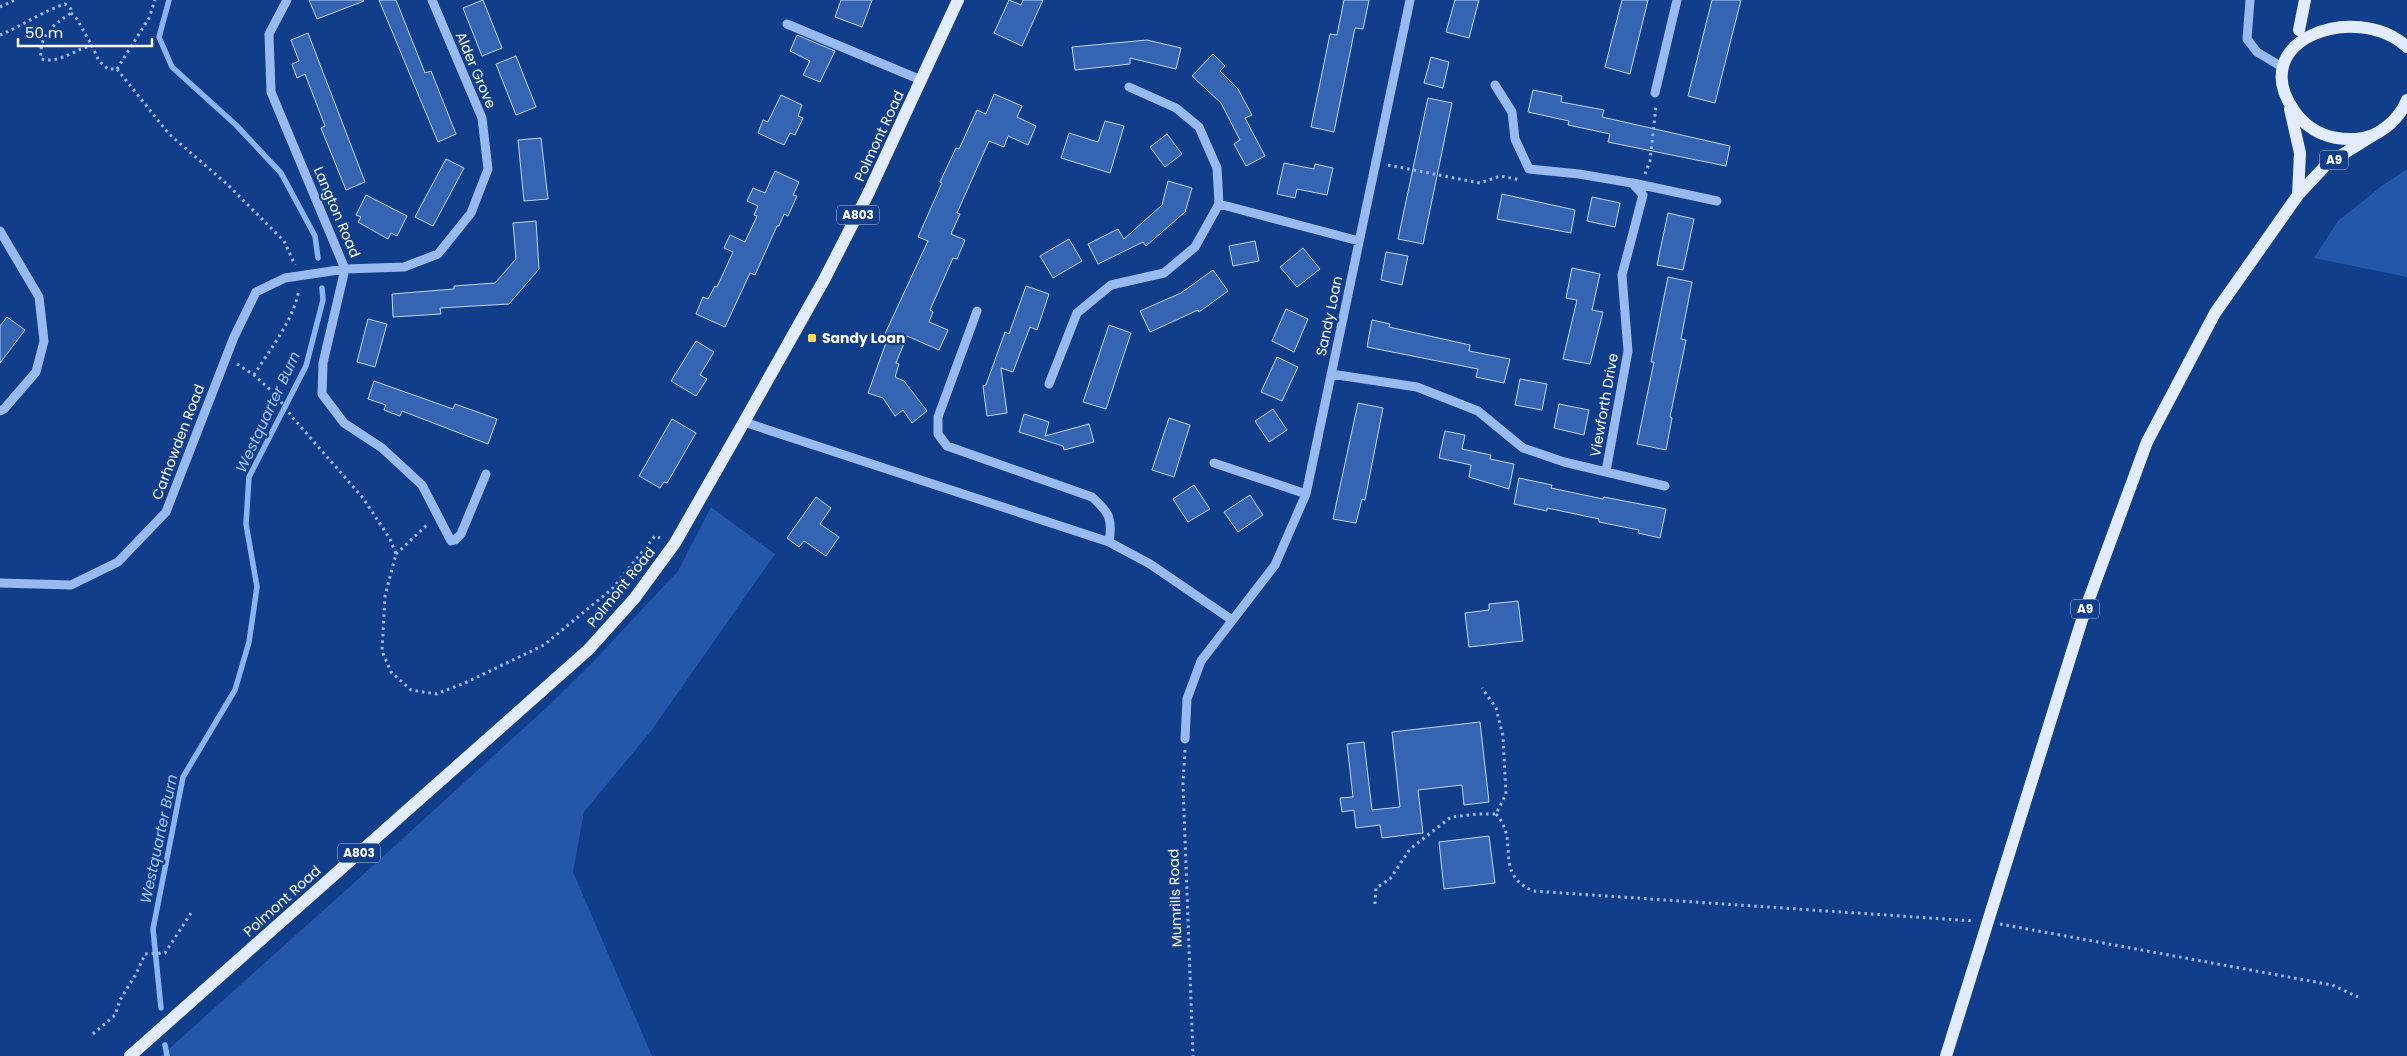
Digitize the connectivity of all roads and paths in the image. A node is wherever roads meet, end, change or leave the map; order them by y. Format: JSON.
{"nodes":[{"id":1,"x":15,"y":0,"type":"edge"},
{"id":2,"x":155,"y":0,"type":"edge"},
{"id":3,"x":287,"y":0,"type":"edge"},
{"id":4,"x":432,"y":0,"type":"edge"},
{"id":5,"x":958,"y":0,"type":"edge"},
{"id":6,"x":1410,"y":0,"type":"edge"},
{"id":7,"x":1677,"y":0,"type":"edge"},
{"id":8,"x":2250,"y":0,"type":"edge"},
{"id":9,"x":2305,"y":0,"type":"edge"},
{"id":10,"x":0,"y":6,"type":"edge"},
{"id":11,"x":71,"y":13,"type":"junction"},
{"id":12,"x":2315,"y":17,"type":"dead end"},
{"id":13,"x":2381,"y":18,"type":"dead end"},
{"id":14,"x":787,"y":24,"type":"dead end"},
{"id":15,"x":2299,"y":30,"type":"junction"},
{"id":16,"x":0,"y":35,"type":"edge"},
{"id":17,"x":92,"y":46,"type":"junction"},
{"id":18,"x":2407,"y":47,"type":"edge"},
{"id":19,"x":2282,"y":68,"type":"junction"},
{"id":20,"x":117,"y":69,"type":"junction"},
{"id":21,"x":921,"y":80,"type":"junction"},
{"id":22,"x":1495,"y":85,"type":"dead end"},
{"id":23,"x":1129,"y":87,"type":"dead end"},
{"id":24,"x":1655,"y":93,"type":"joint"},
{"id":25,"x":2289,"y":104,"type":"junction"},
{"id":26,"x":2406,"y":105,"type":"edge"},
{"id":27,"x":2377,"y":133,"type":"junction"},
{"id":28,"x":1376,"y":162,"type":"junction"},
{"id":29,"x":1529,"y":169,"type":"junction"},
{"id":30,"x":1637,"y":184,"type":"junction"},
{"id":31,"x":2298,"y":196,"type":"junction"},
{"id":32,"x":1716,"y":201,"type":"dead end"},
{"id":33,"x":1219,"y":204,"type":"junction"},
{"id":34,"x":0,"y":231,"type":"edge"},
{"id":35,"x":1359,"y":241,"type":"junction"},
{"id":36,"x":345,"y":269,"type":"junction"},
{"id":37,"x":301,"y":276,"type":"junction"},
{"id":38,"x":977,"y":311,"type":"dead end"},
{"id":39,"x":226,"y":358,"type":"junction"},
{"id":40,"x":1331,"y":374,"type":"junction"},
{"id":41,"x":254,"y":375,"type":"junction"},
{"id":42,"x":1049,"y":384,"type":"dead end"},
{"id":43,"x":0,"y":410,"type":"edge"},
{"id":44,"x":744,"y":422,"type":"junction"},
{"id":45,"x":1214,"y":463,"type":"dead end"},
{"id":46,"x":1606,"y":471,"type":"junction"},
{"id":47,"x":486,"y":474,"type":"dead end"},
{"id":48,"x":1665,"y":486,"type":"dead end"},
{"id":49,"x":1306,"y":494,"type":"junction"},
{"id":50,"x":439,"y":515,"type":"junction"},
{"id":51,"x":1109,"y":542,"type":"junction"},
{"id":52,"x":675,"y":543,"type":"junction"},
{"id":53,"x":396,"y":554,"type":"junction"},
{"id":54,"x":0,"y":583,"type":"edge"},
{"id":55,"x":1232,"y":620,"type":"junction"},
{"id":56,"x":1482,"y":688,"type":"dead end"},
{"id":57,"x":1185,"y":739,"type":"joint"},
{"id":58,"x":1496,"y":814,"type":"junction"},
{"id":59,"x":1375,"y":904,"type":"dead end"},
{"id":60,"x":193,"y":910,"type":"dead end"},
{"id":61,"x":1988,"y":922,"type":"junction"},
{"id":62,"x":2358,"y":997,"type":"dead end"},
{"id":63,"x":93,"y":1034,"type":"dead end"},
{"id":64,"x":130,"y":1056,"type":"edge"},
{"id":65,"x":1193,"y":1056,"type":"edge"},
{"id":66,"x":1946,"y":1056,"type":"edge"}],
"edges":[{"from":1,"to":10,"type":"path"},
{"from":2,"to":20,"type":"path"},
{"from":3,"to":36,"type":"street","name":"Langton Road"},
{"from":4,"to":36,"type":"street","name":"Alder Grove"},
{"from":5,"to":21,"type":"main road","name":"Polmont Road","number":"A803"},
{"from":6,"to":28,"type":"street","name":"Sandy Loan"},
{"from":7,"to":24,"type":"street"},
{"from":8,"to":19,"type":"street"},
{"from":9,"to":15,"type":"main road"},
{"from":11,"to":16,"type":"path"},
{"from":11,"to":17,"type":"path"},
{"from":11,"to":17,"type":"path"},
{"from":12,"to":15,"type":"main road"},
{"from":13,"to":18,"type":"main road"},
{"from":14,"to":21,"type":"street"},
{"from":15,"to":19,"type":"main road"},
{"from":17,"to":20,"type":"path"},
{"from":19,"to":25,"type":"main road"},
{"from":20,"to":37,"type":"path"},
{"from":21,"to":44,"type":"main road","name":"Polmont Road","number":"A803"},
{"from":22,"to":29,"type":"street"},
{"from":23,"to":33,"type":"street"},
{"from":24,"to":30,"type":"path"},
{"from":25,"to":27,"type":"main road"},
{"from":25,"to":31,"type":"main road","number":"A9"},
{"from":26,"to":27,"type":"main road"},
{"from":27,"to":31,"type":"main road","number":"A9"},
{"from":28,"to":29,"type":"path"},
{"from":28,"to":35,"type":"street","name":"Sandy Loan"},
{"from":29,"to":30,"type":"street"},
{"from":30,"to":32,"type":"street"},
{"from":30,"to":46,"type":"street","name":"Viewforth Drive"},
{"from":31,"to":61,"type":"main road","number":"A9"},
{"from":33,"to":35,"type":"street"},
{"from":33,"to":42,"type":"street"},
{"from":34,"to":43,"type":"street"},
{"from":35,"to":40,"type":"street","name":"Sandy Loan"},
{"from":36,"to":37,"type":"street","name":"Carhowden Road"},
{"from":36,"to":50,"type":"street","name":"Langton Road"},
{"from":37,"to":39,"type":"street","name":"Carhowden Road"},
{"from":37,"to":41,"type":"path"},
{"from":38,"to":51,"type":"street"},
{"from":39,"to":41,"type":"path"},
{"from":39,"to":54,"type":"street","name":"Carhowden Road"},
{"from":40,"to":46,"type":"street"},
{"from":40,"to":49,"type":"street","name":"Sandy Loan"},
{"from":41,"to":53,"type":"path"},
{"from":44,"to":51,"type":"street"},
{"from":44,"to":52,"type":"main road","name":"Polmont Road","number":"A803"},
{"from":45,"to":49,"type":"street"},
{"from":46,"to":48,"type":"street"},
{"from":47,"to":50,"type":"street","name":"Langton Road"},
{"from":49,"to":55,"type":"street","name":"Sandy Loan"},
{"from":50,"to":53,"type":"path"},
{"from":51,"to":55,"type":"street"},
{"from":52,"to":53,"type":"path"},
{"from":52,"to":64,"type":"main road","name":"Polmont Road","number":"A803"},
{"from":55,"to":57,"type":"street","name":"Sandy Loan"},
{"from":56,"to":58,"type":"path"},
{"from":57,"to":65,"type":"path","name":"Mumrills Road"},
{"from":58,"to":59,"type":"path"},
{"from":58,"to":61,"type":"path"},
{"from":60,"to":63,"type":"path"},
{"from":61,"to":62,"type":"path"},
{"from":61,"to":66,"type":"main road","number":"A9"}]}
